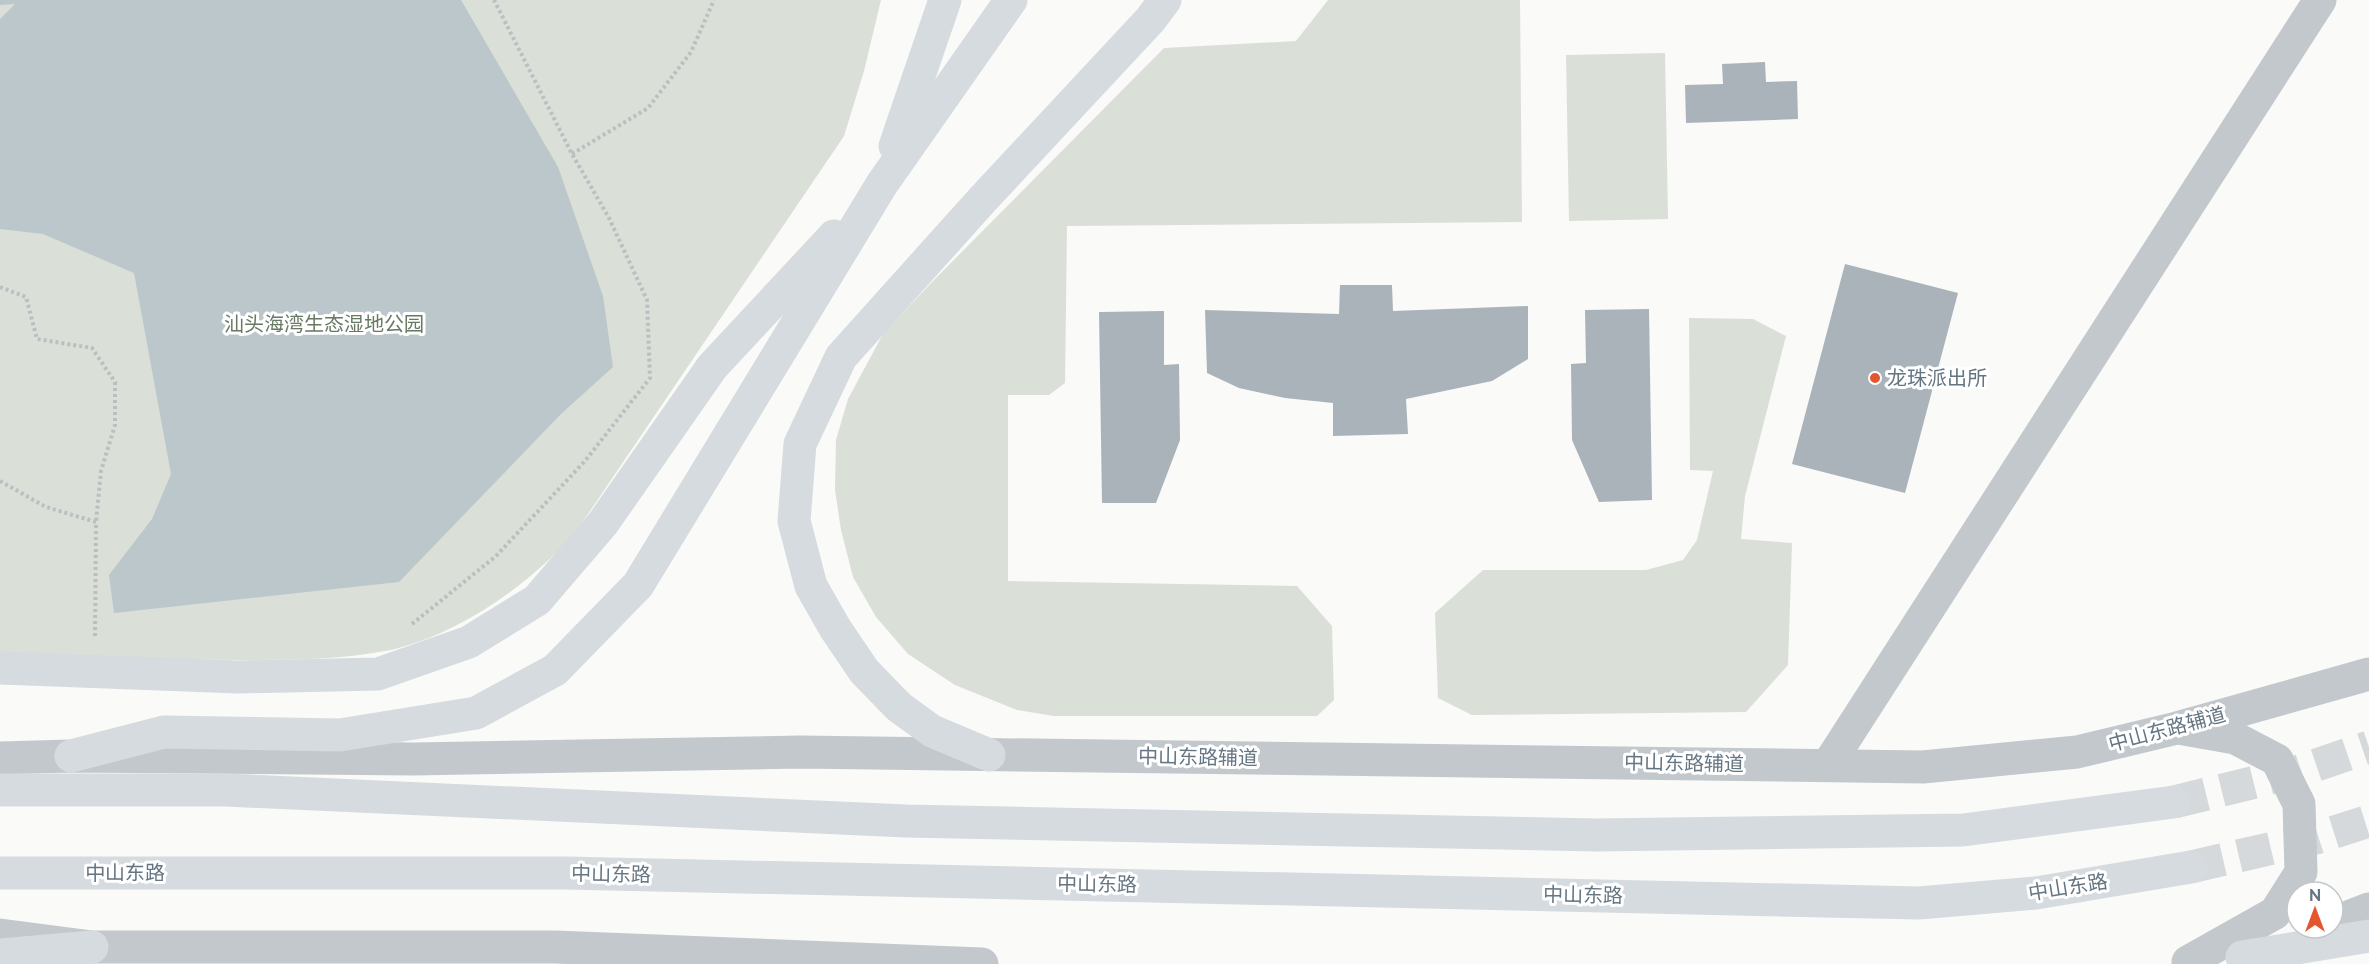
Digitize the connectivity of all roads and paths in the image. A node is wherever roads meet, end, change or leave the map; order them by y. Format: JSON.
{"nodes":[{"id":1,"x":494,"y":0,"type":"edge"},
{"id":2,"x":714,"y":0,"type":"edge"},
{"id":3,"x":945,"y":0,"type":"edge"},
{"id":4,"x":1011,"y":0,"type":"edge"},
{"id":5,"x":1165,"y":0,"type":"edge"},
{"id":6,"x":2320,"y":0,"type":"edge"},
{"id":7,"x":572,"y":154,"type":"junction"},
{"id":8,"x":882,"y":184,"type":"junction"},
{"id":9,"x":0,"y":287,"type":"edge"},
{"id":10,"x":0,"y":481,"type":"edge"},
{"id":11,"x":96,"y":522,"type":"junction"},
{"id":12,"x":408,"y":628,"type":"dead end"},
{"id":13,"x":95,"y":644,"type":"dead end"},
{"id":14,"x":0,"y":669,"type":"edge"},
{"id":15,"x":2369,"y":674,"type":"edge"},
{"id":16,"x":2177,"y":728,"type":"junction"},
{"id":17,"x":988,"y":755,"type":"junction"},
{"id":18,"x":71,"y":756,"type":"junction"},
{"id":19,"x":0,"y":758,"type":"edge"},
{"id":20,"x":1828,"y":765,"type":"junction"},
{"id":21,"x":0,"y":790,"type":"edge"},
{"id":22,"x":2174,"y":802,"type":"tunnel mouth"},
{"id":23,"x":2191,"y":867,"type":"tunnel mouth"},
{"id":24,"x":0,"y":873,"type":"edge"},
{"id":25,"x":2369,"y":909,"type":"edge"},
{"id":26,"x":2345,"y":918,"type":"edge"},
{"id":27,"x":0,"y":935,"type":"edge"},
{"id":28,"x":2369,"y":936,"type":"edge"},
{"id":29,"x":2287,"y":940,"type":"edge"},
{"id":30,"x":92,"y":947,"type":"junction"},
{"id":31,"x":0,"y":956,"type":"edge"},
{"id":32,"x":2242,"y":957,"type":"junction"},
{"id":33,"x":2180,"y":963,"type":"edge"},
{"id":34,"x":982,"y":964,"type":"edge"}],
"edges":[{"from":1,"to":7,"type":"path"},
{"from":2,"to":7,"type":"path"},
{"from":3,"to":8,"type":"main road"},
{"from":4,"to":8,"type":"main road"},
{"from":5,"to":17,"type":"main road"},
{"from":6,"to":20,"type":"street"},
{"from":7,"to":12,"type":"path"},
{"from":8,"to":14,"type":"main road"},
{"from":8,"to":18,"type":"main road"},
{"from":9,"to":11,"type":"path"},
{"from":10,"to":11,"type":"path"},
{"from":11,"to":13,"type":"path"},
{"from":15,"to":16,"type":"street","name":"中山东路辅道"},
{"from":16,"to":20,"type":"street","name":"中山东路辅道"},
{"from":16,"to":33,"type":"street"},
{"from":17,"to":18,"type":"street","name":"中山东路辅道"},
{"from":17,"to":20,"type":"street","name":"中山东路辅道"},
{"from":18,"to":19,"type":"street","name":"中山东路辅道"},
{"from":21,"to":22,"type":"main road"},
{"from":23,"to":24,"type":"main road","name":"中山东路"},
{"from":25,"to":26,"type":"street"},
{"from":27,"to":30,"type":"street"},
{"from":28,"to":32,"type":"main road"},
{"from":29,"to":32,"type":"street"},
{"from":30,"to":31,"type":"main road"},
{"from":30,"to":34,"type":"street"},
{"from":32,"to":33,"type":"street"}]}
